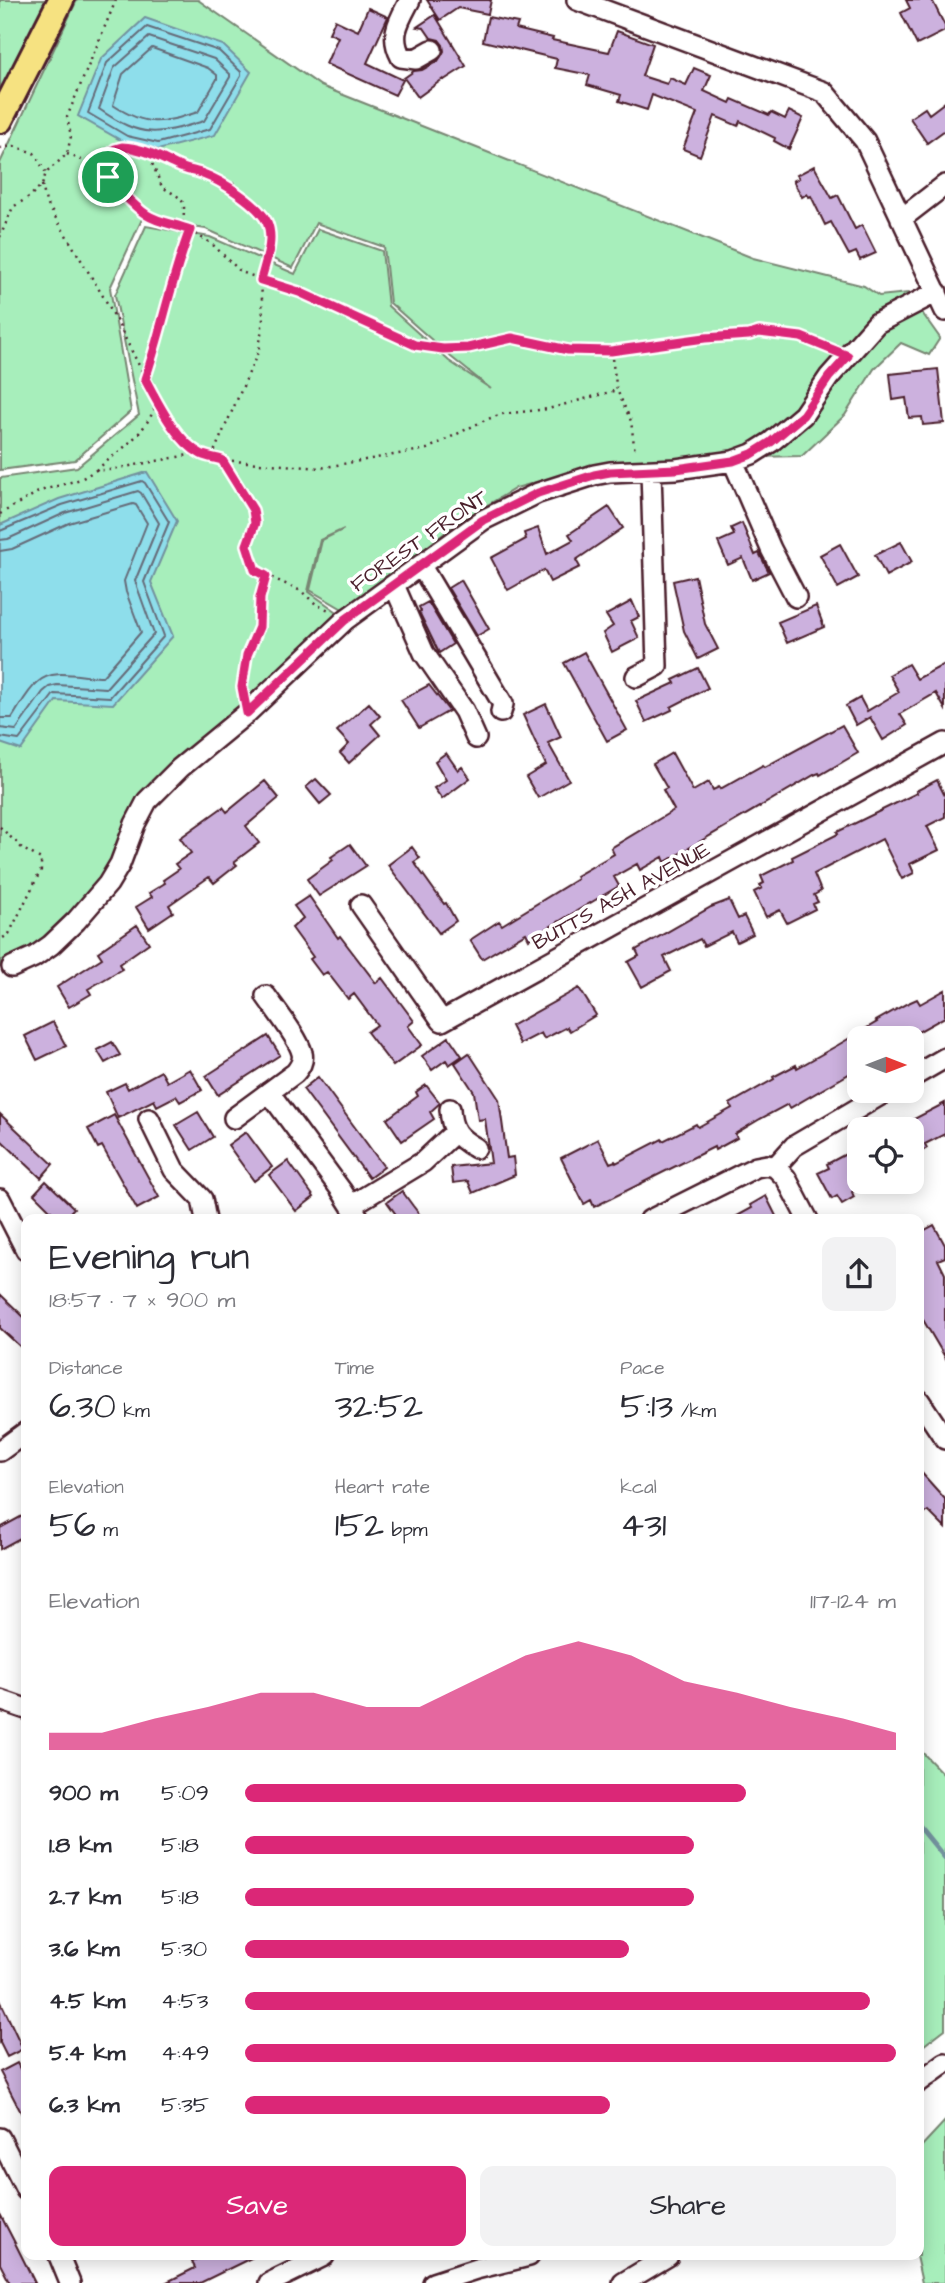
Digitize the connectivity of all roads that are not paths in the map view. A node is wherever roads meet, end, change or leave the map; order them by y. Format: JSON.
{"nodes":[{"id":1,"x":61,"y":0,"type":"edge"},
{"id":2,"x":410,"y":0,"type":"edge"},
{"id":3,"x":577,"y":0,"type":"edge"},
{"id":4,"x":432,"y":50,"type":"dead end"},
{"id":5,"x":0,"y":120,"type":"edge"},
{"id":6,"x":945,"y":185,"type":"edge"},
{"id":7,"x":901,"y":219,"type":"junction"},
{"id":8,"x":937,"y":292,"type":"junction"},
{"id":9,"x":945,"y":311,"type":"edge"},
{"id":10,"x":733,"y":461,"type":"junction"},
{"id":11,"x":644,"y":471,"type":"junction"},
{"id":12,"x":421,"y":566,"type":"junction"},
{"id":13,"x":394,"y":585,"type":"junction"},
{"id":14,"x":796,"y":597,"type":"dead end"},
{"id":15,"x":636,"y":677,"type":"dead end"},
{"id":16,"x":501,"y":712,"type":"dead end"},
{"id":17,"x":476,"y":738,"type":"dead end"},
{"id":18,"x":945,"y":743,"type":"edge"},
{"id":19,"x":361,"y":905,"type":"dead end"},
{"id":20,"x":12,"y":967,"type":"dead end"},
{"id":21,"x":266,"y":996,"type":"dead end"},
{"id":22,"x":945,"y":1058,"type":"edge"},
{"id":23,"x":924,"y":1070,"type":"edge"},
{"id":24,"x":270,"y":1092,"type":"junction"},
{"id":25,"x":867,"y":1103,"type":"edge"},
{"id":26,"x":450,"y":1109,"type":"dead end"},
{"id":27,"x":234,"y":1118,"type":"dead end"},
{"id":28,"x":149,"y":1119,"type":"dead end"},
{"id":29,"x":455,"y":1132,"type":"junction"},
{"id":30,"x":476,"y":1148,"type":"dead end"},
{"id":31,"x":775,"y":1167,"type":"junction"},
{"id":32,"x":0,"y":1199,"type":"edge"},
{"id":33,"x":356,"y":1213,"type":"edge"},
{"id":34,"x":205,"y":1214,"type":"edge"},
{"id":35,"x":662,"y":1214,"type":"edge"},
{"id":36,"x":805,"y":1214,"type":"edge"},
{"id":37,"x":21,"y":1240,"type":"edge"},
{"id":38,"x":924,"y":1408,"type":"edge"},
{"id":39,"x":21,"y":1436,"type":"edge"},
{"id":40,"x":945,"y":1439,"type":"edge"},
{"id":41,"x":0,"y":1451,"type":"edge"},
{"id":42,"x":0,"y":1700,"type":"edge"},
{"id":43,"x":21,"y":1707,"type":"edge"},
{"id":44,"x":945,"y":2063,"type":"edge"},
{"id":45,"x":924,"y":2078,"type":"edge"},
{"id":46,"x":0,"y":2138,"type":"edge"},
{"id":47,"x":21,"y":2179,"type":"edge"},
{"id":48,"x":61,"y":2260,"type":"edge"},
{"id":49,"x":316,"y":2260,"type":"edge"},
{"id":50,"x":492,"y":2260,"type":"edge"},
{"id":51,"x":661,"y":2260,"type":"edge"},
{"id":52,"x":474,"y":2262,"type":"edge"},
{"id":53,"x":70,"y":2283,"type":"edge"},
{"id":54,"x":269,"y":2283,"type":"edge"},
{"id":55,"x":433,"y":2283,"type":"edge"},
{"id":56,"x":622,"y":2283,"type":"edge"}],
"edges":[{"from":1,"to":5,"type":"main road"},
{"from":2,"to":4,"type":"street"},
{"from":3,"to":7,"type":"street"},
{"from":6,"to":7,"type":"street"},
{"from":7,"to":8,"type":"street"},
{"from":8,"to":9,"type":"street"},
{"from":8,"to":10,"type":"street","name":"FOREST FRONT"},
{"from":10,"to":11,"type":"street","name":"FOREST FRONT"},
{"from":10,"to":14,"type":"street"},
{"from":11,"to":12,"type":"street","name":"FOREST FRONT"},
{"from":11,"to":15,"type":"street"},
{"from":12,"to":13,"type":"street","name":"FOREST FRONT"},
{"from":12,"to":16,"type":"street"},
{"from":13,"to":17,"type":"street"},
{"from":13,"to":20,"type":"street","name":"FOREST FRONT"},
{"from":18,"to":19,"type":"street","name":"BUTTS ASH AVENUE"},
{"from":21,"to":24,"type":"street"},
{"from":22,"to":23,"type":"street"},
{"from":24,"to":27,"type":"street"},
{"from":24,"to":33,"type":"street"},
{"from":25,"to":31,"type":"street"},
{"from":26,"to":29,"type":"street"},
{"from":28,"to":34,"type":"street"},
{"from":29,"to":30,"type":"street"},
{"from":29,"to":33,"type":"street"},
{"from":31,"to":35,"type":"street"},
{"from":31,"to":36,"type":"street"},
{"from":32,"to":37,"type":"street"},
{"from":38,"to":40,"type":"street"},
{"from":39,"to":41,"type":"street"},
{"from":42,"to":43,"type":"street"},
{"from":44,"to":45,"type":"street"},
{"from":46,"to":47,"type":"street"},
{"from":48,"to":53,"type":"street"},
{"from":49,"to":54,"type":"street"},
{"from":50,"to":52,"type":"street"},
{"from":51,"to":56,"type":"street"},
{"from":52,"to":55,"type":"street"}]}
